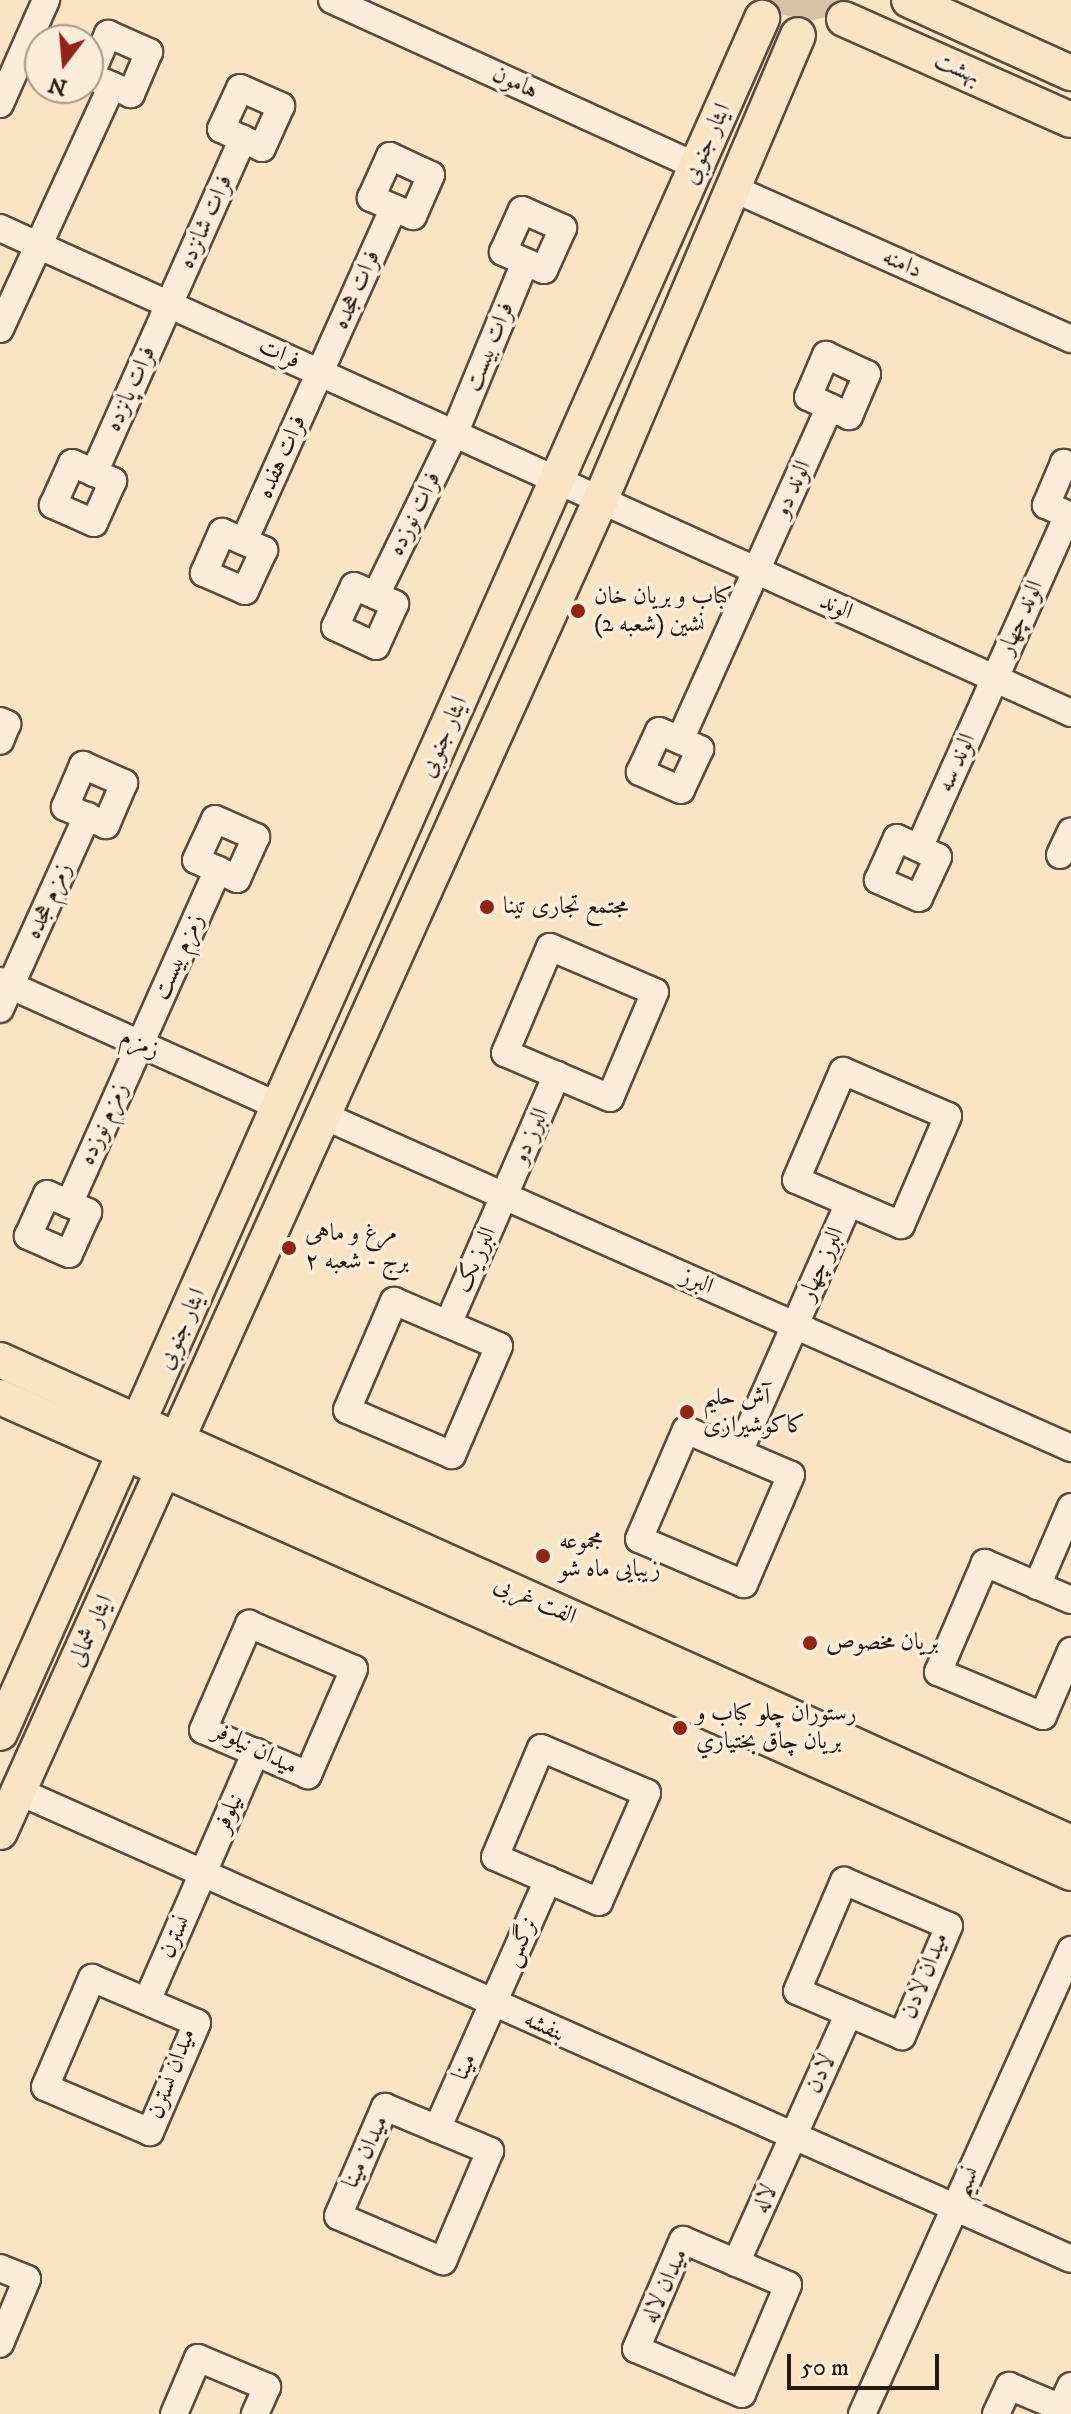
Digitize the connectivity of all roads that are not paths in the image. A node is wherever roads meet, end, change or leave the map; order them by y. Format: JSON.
{"nodes":[{"id":1,"x":46,"y":0,"type":"edge"},
{"id":2,"x":332,"y":0,"type":"edge"},
{"id":3,"x":909,"y":0,"type":"edge"},
{"id":4,"x":756,"y":9,"type":"edge"},
{"id":5,"x":851,"y":10,"type":"edge"},
{"id":6,"x":798,"y":35,"type":"junction"},
{"id":7,"x":1071,"y":73,"type":"edge"},
{"id":8,"x":112,"y":85,"type":"dead end"},
{"id":9,"x":0,"y":104,"type":"edge"},
{"id":10,"x":1071,"y":120,"type":"edge"},
{"id":11,"x":243,"y":139,"type":"dead end"},
{"id":12,"x":698,"y":167,"type":"junction"},
{"id":13,"x":734,"y":189,"type":"junction"},
{"id":14,"x":394,"y":208,"type":"dead end"},
{"id":15,"x":0,"y":228,"type":"edge"},
{"id":16,"x":35,"y":245,"type":"junction"},
{"id":17,"x":525,"y":262,"type":"dead end"},
{"id":18,"x":169,"y":305,"type":"junction"},
{"id":19,"x":0,"y":329,"type":"edge"},
{"id":20,"x":1071,"y":339,"type":"edge"},
{"id":21,"x":320,"y":372,"type":"junction"},
{"id":22,"x":830,"y":407,"type":"dead end"},
{"id":23,"x":455,"y":432,"type":"junction"},
{"id":24,"x":1071,"y":466,"type":"edge"},
{"id":25,"x":94,"y":473,"type":"dead end"},
{"id":26,"x":557,"y":481,"type":"junction"},
{"id":27,"x":600,"y":501,"type":"junction"},
{"id":28,"x":1069,"y":515,"type":"edge"},
{"id":29,"x":244,"y":541,"type":"dead end"},
{"id":30,"x":756,"y":571,"type":"junction"},
{"id":31,"x":376,"y":595,"type":"dead end"},
{"id":32,"x":995,"y":678,"type":"junction"},
{"id":33,"x":1071,"y":713,"type":"edge"},
{"id":34,"x":0,"y":721,"type":"edge"},
{"id":35,"x":680,"y":740,"type":"dead end"},
{"id":36,"x":0,"y":741,"type":"edge"},
{"id":37,"x":87,"y":816,"type":"dead end"},
{"id":38,"x":1071,"y":831,"type":"edge"},
{"id":39,"x":919,"y":848,"type":"dead end"},
{"id":40,"x":1060,"y":855,"type":"dead end"},
{"id":41,"x":218,"y":870,"type":"dead end"},
{"id":42,"x":3,"y":992,"type":"edge"},
{"id":43,"x":140,"y":1044,"type":"junction"},
{"id":44,"x":557,"y":1075,"type":"junction"},
{"id":45,"x":280,"y":1107,"type":"junction"},
{"id":46,"x":322,"y":1115,"type":"junction"},
{"id":47,"x":504,"y":1196,"type":"junction"},
{"id":48,"x":849,"y":1203,"type":"junction"},
{"id":49,"x":69,"y":1204,"type":"dead end"},
{"id":50,"x":448,"y":1324,"type":"junction"},
{"id":51,"x":795,"y":1325,"type":"junction"},
{"id":52,"x":0,"y":1360,"type":"edge"},
{"id":53,"x":0,"y":1397,"type":"edge"},
{"id":54,"x":140,"y":1423,"type":"junction"},
{"id":55,"x":176,"y":1439,"type":"junction"},
{"id":56,"x":1071,"y":1448,"type":"edge"},
{"id":57,"x":739,"y":1452,"type":"junction"},
{"id":58,"x":125,"y":1454,"type":"junction"},
{"id":59,"x":163,"y":1471,"type":"junction"},
{"id":60,"x":1071,"y":1507,"type":"edge"},
{"id":61,"x":1037,"y":1586,"type":"junction"},
{"id":62,"x":1071,"y":1600,"type":"edge"},
{"id":63,"x":1071,"y":1651,"type":"edge"},
{"id":64,"x":0,"y":1733,"type":"edge"},
{"id":65,"x":256,"y":1752,"type":"junction"},
{"id":66,"x":18,"y":1791,"type":"junction"},
{"id":67,"x":0,"y":1832,"type":"edge"},
{"id":68,"x":1071,"y":1843,"type":"edge"},
{"id":69,"x":203,"y":1873,"type":"junction"},
{"id":70,"x":1071,"y":1873,"type":"edge"},
{"id":71,"x":548,"y":1880,"type":"junction"},
{"id":72,"x":1071,"y":1950,"type":"edge"},
{"id":73,"x":147,"y":2001,"type":"junction"},
{"id":74,"x":493,"y":2004,"type":"junction"},
{"id":75,"x":849,"y":2013,"type":"junction"},
{"id":76,"x":437,"y":2129,"type":"junction"},
{"id":77,"x":794,"y":2136,"type":"junction"},
{"id":78,"x":955,"y":2208,"type":"junction"},
{"id":79,"x":1071,"y":2259,"type":"edge"},
{"id":80,"x":736,"y":2263,"type":"junction"},
{"id":81,"x":0,"y":2268,"type":"edge"},
{"id":82,"x":0,"y":2344,"type":"edge"},
{"id":83,"x":1068,"y":2402,"type":"edge"},
{"id":84,"x":174,"y":2414,"type":"edge"},
{"id":85,"x":255,"y":2414,"type":"edge"},
{"id":86,"x":862,"y":2414,"type":"edge"},
{"id":87,"x":996,"y":2414,"type":"edge"}],
"edges":[{"from":1,"to":9,"type":"street"},
{"from":2,"to":12,"type":"street","name":"هامون"},
{"from":3,"to":7,"type":"main road","name":"بهشت"},
{"from":4,"to":6,"type":"main road"},
{"from":4,"to":12,"type":"main road","name":"ایثار جنوبی"},
{"from":5,"to":6,"type":"main road"},
{"from":5,"to":10,"type":"main road","name":"بهشت"},
{"from":6,"to":13,"type":"main road","name":"ایثار جنوبی"},
{"from":8,"to":16,"type":"street"},
{"from":11,"to":18,"type":"street","name":"فرات شانزده"},
{"from":12,"to":26,"type":"main road","name":"ایثار جنوبی"},
{"from":13,"to":20,"type":"street","name":"دامنه"},
{"from":13,"to":27,"type":"main road","name":"ایثار جنوبی"},
{"from":14,"to":21,"type":"street","name":"فرات هجده"},
{"from":15,"to":16,"type":"street","name":"فرات"},
{"from":16,"to":18,"type":"street","name":"فرات"},
{"from":16,"to":19,"type":"street"},
{"from":17,"to":23,"type":"street","name":"فرات بیست"},
{"from":18,"to":21,"type":"street","name":"فرات"},
{"from":18,"to":25,"type":"street","name":"فرات پانزده"},
{"from":21,"to":23,"type":"street","name":"فرات"},
{"from":21,"to":29,"type":"street","name":"فرات هفده"},
{"from":22,"to":30,"type":"street","name":"الوند دو"},
{"from":23,"to":26,"type":"street","name":"فرات"},
{"from":23,"to":31,"type":"street","name":"فرات نوزده"},
{"from":24,"to":28,"type":"street"},
{"from":26,"to":27,"type":"street","name":"فرات"},
{"from":26,"to":45,"type":"main road","name":"ایثار جنوبی"},
{"from":27,"to":30,"type":"street","name":"الوند"},
{"from":27,"to":46,"type":"main road","name":"ایثار جنوبی"},
{"from":28,"to":32,"type":"street","name":"الوند چهار"},
{"from":30,"to":32,"type":"street","name":"الوند"},
{"from":30,"to":35,"type":"street","name":"الوند دو"},
{"from":32,"to":33,"type":"street","name":"الوند"},
{"from":32,"to":39,"type":"street","name":"الوند سه"},
{"from":34,"to":36,"type":"street"},
{"from":37,"to":42,"type":"street","name":"زمزم هجده"},
{"from":38,"to":40,"type":"street"},
{"from":41,"to":43,"type":"street","name":"زمزم بیست"},
{"from":42,"to":43,"type":"street","name":"زمزم"},
{"from":43,"to":45,"type":"street","name":"زمزم"},
{"from":43,"to":49,"type":"street","name":"زمزم نوزده"},
{"from":44,"to":44,"type":"street"},
{"from":44,"to":47,"type":"street","name":"البرز دو"},
{"from":45,"to":54,"type":"main road","name":"ایثار جنوبی"},
{"from":46,"to":47,"type":"street","name":"البرز"},
{"from":46,"to":55,"type":"main road","name":"ایثار جنوبی"},
{"from":47,"to":50,"type":"street","name":"البرز یک"},
{"from":47,"to":51,"type":"street","name":"البرز"},
{"from":48,"to":48,"type":"street"},
{"from":48,"to":51,"type":"street","name":"البرز چهار"},
{"from":50,"to":50,"type":"street"},
{"from":51,"to":56,"type":"street","name":"البرز"},
{"from":51,"to":57,"type":"street","name":"البرز چهار"},
{"from":52,"to":54,"type":"main road","name":"الفت غربی"},
{"from":53,"to":58,"type":"main road","name":"الفت غربی"},
{"from":54,"to":55,"type":"main road","name":"الفت غربی"},
{"from":54,"to":58,"type":"main road","name":"ایثار جنوبی"},
{"from":55,"to":59,"type":"main road","name":"ایثار جنوبی"},
{"from":55,"to":68,"type":"main road","name":"الفت غربی"},
{"from":57,"to":57,"type":"street"},
{"from":58,"to":59,"type":"main road","name":"الفت غربی"},
{"from":58,"to":64,"type":"main road","name":"ایثار شمالی"},
{"from":59,"to":66,"type":"main road","name":"ایثار شمالی"},
{"from":59,"to":70,"type":"main road","name":"الفت غربی"},
{"from":60,"to":61,"type":"street"},
{"from":61,"to":62,"type":"street"},
{"from":61,"to":63,"type":"street"},
{"from":65,"to":65,"type":"street","name":"میدان نیلوفر"},
{"from":65,"to":69,"type":"street","name":"نیلوفر"},
{"from":66,"to":67,"type":"main road"},
{"from":66,"to":69,"type":"street","name":"بنفشه"},
{"from":69,"to":73,"type":"street","name":"نسترن"},
{"from":69,"to":74,"type":"street","name":"بنفشه"},
{"from":71,"to":71,"type":"street"},
{"from":71,"to":74,"type":"street","name":"نرگس"},
{"from":72,"to":78,"type":"street","name":"نسیم"},
{"from":73,"to":73,"type":"street","name":"میدان نسترن"},
{"from":74,"to":76,"type":"street","name":"مینا"},
{"from":74,"to":77,"type":"street","name":"بنفشه"},
{"from":75,"to":75,"type":"street","name":"میدان لادن"},
{"from":75,"to":77,"type":"street","name":"لادن"},
{"from":76,"to":76,"type":"street","name":"میدان مینا"},
{"from":77,"to":78,"type":"street","name":"بنفشه"},
{"from":77,"to":80,"type":"street","name":"لاله"},
{"from":78,"to":79,"type":"street","name":"بنفشه"},
{"from":78,"to":86,"type":"street","name":"نسیم"},
{"from":80,"to":80,"type":"street","name":"میدان لاله"},
{"from":81,"to":82,"type":"street"},
{"from":83,"to":87,"type":"street"},
{"from":84,"to":85,"type":"street"}]}
